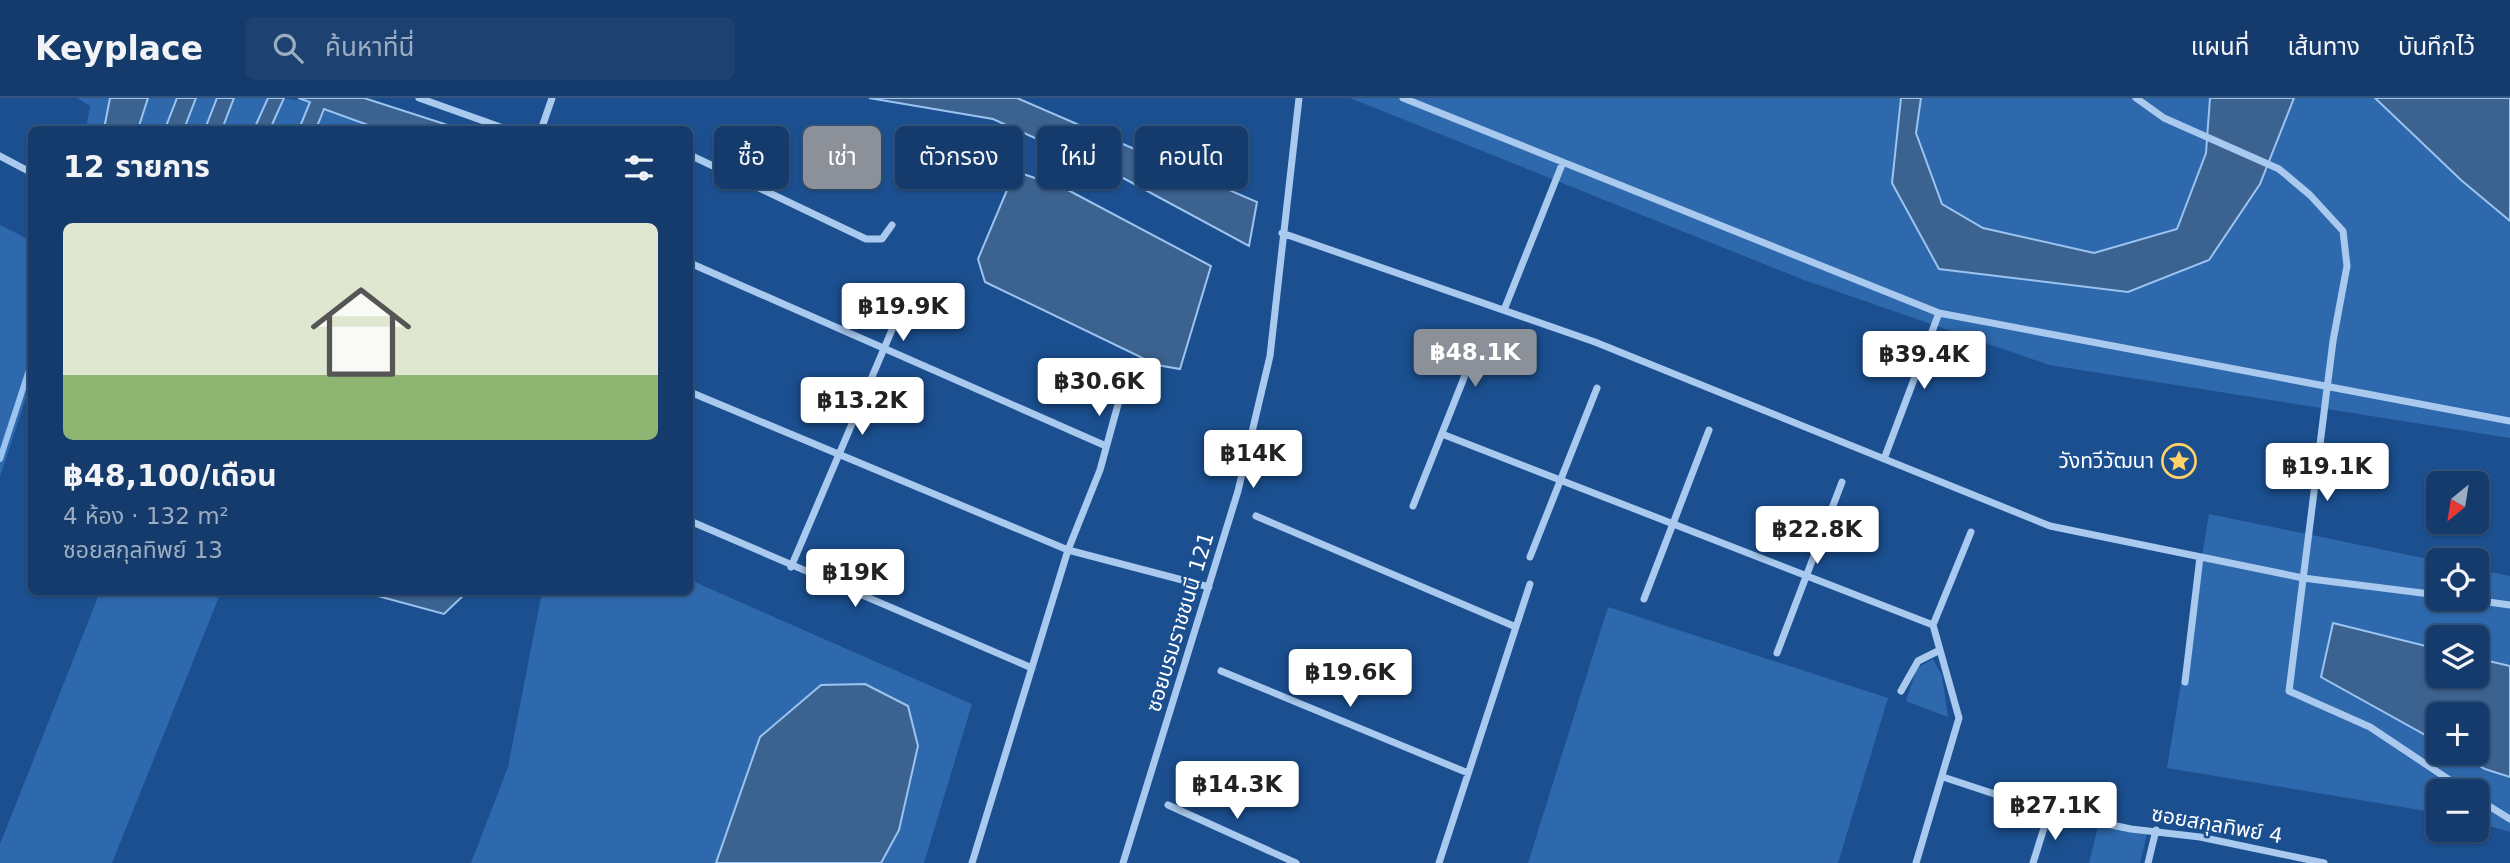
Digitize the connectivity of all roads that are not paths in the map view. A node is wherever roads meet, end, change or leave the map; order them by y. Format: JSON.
{"nodes":[{"id":1,"x":419,"y":98,"type":"edge"},
{"id":2,"x":552,"y":98,"type":"edge"},
{"id":3,"x":1299,"y":98,"type":"edge"},
{"id":4,"x":1403,"y":98,"type":"edge"},
{"id":5,"x":2136,"y":98,"type":"edge"},
{"id":6,"x":498,"y":126,"type":"edge"},
{"id":7,"x":542,"y":126,"type":"edge"},
{"id":8,"x":0,"y":156,"type":"edge"},
{"id":9,"x":693,"y":156,"type":"edge"},
{"id":10,"x":1563,"y":162,"type":"junction"},
{"id":11,"x":28,"y":171,"type":"edge"},
{"id":12,"x":892,"y":225,"type":"dead end"},
{"id":13,"x":1282,"y":233,"type":"junction"},
{"id":14,"x":693,"y":264,"type":"edge"},
{"id":15,"x":906,"y":297,"type":"dead end"},
{"id":16,"x":1504,"y":310,"type":"junction"},
{"id":17,"x":1939,"y":313,"type":"junction"},
{"id":18,"x":1481,"y":335,"type":"dead end"},
{"id":19,"x":882,"y":349,"type":"junction"},
{"id":20,"x":2327,"y":385,"type":"junction"},
{"id":21,"x":1597,"y":388,"type":"dead end"},
{"id":22,"x":693,"y":394,"type":"edge"},
{"id":23,"x":1120,"y":397,"type":"dead end"},
{"id":24,"x":2510,"y":421,"type":"edge"},
{"id":25,"x":1709,"y":430,"type":"dead end"},
{"id":26,"x":1442,"y":434,"type":"junction"},
{"id":27,"x":1106,"y":446,"type":"junction"},
{"id":28,"x":839,"y":456,"type":"junction"},
{"id":29,"x":1884,"y":459,"type":"junction"},
{"id":30,"x":1562,"y":479,"type":"junction"},
{"id":31,"x":1842,"y":482,"type":"dead end"},
{"id":32,"x":1413,"y":506,"type":"dead end"},
{"id":33,"x":1256,"y":516,"type":"dead end"},
{"id":34,"x":693,"y":522,"type":"edge"},
{"id":35,"x":1673,"y":523,"type":"junction"},
{"id":36,"x":1971,"y":532,"type":"dead end"},
{"id":37,"x":1068,"y":550,"type":"junction"},
{"id":38,"x":2200,"y":556,"type":"junction"},
{"id":39,"x":1530,"y":557,"type":"dead end"},
{"id":40,"x":791,"y":566,"type":"junction"},
{"id":41,"x":1807,"y":577,"type":"junction"},
{"id":42,"x":2304,"y":578,"type":"junction"},
{"id":43,"x":1531,"y":584,"type":"dead end"},
{"id":44,"x":1209,"y":587,"type":"junction"},
{"id":45,"x":2426,"y":594,"type":"edge"},
{"id":46,"x":1644,"y":599,"type":"dead end"},
{"id":47,"x":2489,"y":602,"type":"edge"},
{"id":48,"x":2510,"y":605,"type":"edge"},
{"id":49,"x":1933,"y":625,"type":"junction"},
{"id":50,"x":1516,"y":627,"type":"junction"},
{"id":51,"x":1940,"y":650,"type":"junction"},
{"id":52,"x":1777,"y":653,"type":"dead end"},
{"id":53,"x":1032,"y":668,"type":"junction"},
{"id":54,"x":1221,"y":671,"type":"dead end"},
{"id":55,"x":2185,"y":682,"type":"dead end"},
{"id":56,"x":1901,"y":691,"type":"dead end"},
{"id":57,"x":1468,"y":773,"type":"junction"},
{"id":58,"x":1943,"y":778,"type":"junction"},
{"id":59,"x":2448,"y":779,"type":"edge"},
{"id":60,"x":1168,"y":806,"type":"dead end"},
{"id":61,"x":2489,"y":806,"type":"edge"},
{"id":62,"x":2049,"y":812,"type":"junction"},
{"id":63,"x":2510,"y":819,"type":"edge"},
{"id":64,"x":2156,"y":830,"type":"junction"},
{"id":65,"x":972,"y":863,"type":"edge"},
{"id":66,"x":1124,"y":863,"type":"edge"},
{"id":67,"x":1296,"y":863,"type":"edge"},
{"id":68,"x":1439,"y":863,"type":"edge"},
{"id":69,"x":1916,"y":863,"type":"edge"},
{"id":70,"x":2033,"y":863,"type":"edge"},
{"id":71,"x":2148,"y":863,"type":"edge"},
{"id":72,"x":2324,"y":863,"type":"edge"}],
"edges":[{"from":1,"to":6,"type":"street"},
{"from":2,"to":7,"type":"street"},
{"from":3,"to":13,"type":"street","name":"ซอยบรมราชชนนี 121"},
{"from":4,"to":10,"type":"street"},
{"from":5,"to":20,"type":"street"},
{"from":8,"to":11,"type":"street"},
{"from":9,"to":12,"type":"street"},
{"from":10,"to":16,"type":"street"},
{"from":10,"to":17,"type":"street"},
{"from":13,"to":16,"type":"street"},
{"from":13,"to":44,"type":"street","name":"ซอยบรมราชชนนี 121"},
{"from":14,"to":19,"type":"street"},
{"from":15,"to":19,"type":"street"},
{"from":16,"to":29,"type":"street"},
{"from":17,"to":20,"type":"street"},
{"from":17,"to":29,"type":"street"},
{"from":18,"to":26,"type":"street"},
{"from":19,"to":27,"type":"street"},
{"from":19,"to":28,"type":"street"},
{"from":20,"to":24,"type":"street"},
{"from":20,"to":42,"type":"street"},
{"from":21,"to":30,"type":"street"},
{"from":22,"to":28,"type":"street"},
{"from":23,"to":27,"type":"street"},
{"from":25,"to":35,"type":"street"},
{"from":26,"to":30,"type":"street"},
{"from":26,"to":32,"type":"street"},
{"from":27,"to":37,"type":"street"},
{"from":28,"to":37,"type":"street"},
{"from":28,"to":40,"type":"street"},
{"from":29,"to":38,"type":"street"},
{"from":30,"to":35,"type":"street"},
{"from":30,"to":39,"type":"street"},
{"from":31,"to":41,"type":"street"},
{"from":33,"to":50,"type":"street"},
{"from":34,"to":40,"type":"street"},
{"from":35,"to":41,"type":"street"},
{"from":35,"to":46,"type":"street"},
{"from":36,"to":49,"type":"street"},
{"from":37,"to":44,"type":"street"},
{"from":37,"to":53,"type":"street"},
{"from":38,"to":42,"type":"street"},
{"from":38,"to":55,"type":"street"},
{"from":40,"to":53,"type":"street"},
{"from":41,"to":49,"type":"street"},
{"from":41,"to":52,"type":"street"},
{"from":42,"to":45,"type":"street"},
{"from":42,"to":59,"type":"street"},
{"from":43,"to":50,"type":"street"},
{"from":44,"to":66,"type":"street","name":"ซอยบรมราชชนนี 121"},
{"from":47,"to":48,"type":"street"},
{"from":49,"to":51,"type":"street"},
{"from":50,"to":57,"type":"street"},
{"from":51,"to":56,"type":"street"},
{"from":51,"to":58,"type":"street"},
{"from":53,"to":65,"type":"street"},
{"from":54,"to":57,"type":"street"},
{"from":57,"to":68,"type":"street"},
{"from":58,"to":62,"type":"street","name":"ซอยสกุลทิพย์ 4"},
{"from":58,"to":69,"type":"street"},
{"from":60,"to":67,"type":"street"},
{"from":61,"to":63,"type":"street"},
{"from":62,"to":64,"type":"street","name":"ซอยสกุลทิพย์ 4"},
{"from":62,"to":70,"type":"street"},
{"from":64,"to":71,"type":"street"},
{"from":64,"to":72,"type":"street","name":"ซอยสกุลทิพย์ 4"}]}
